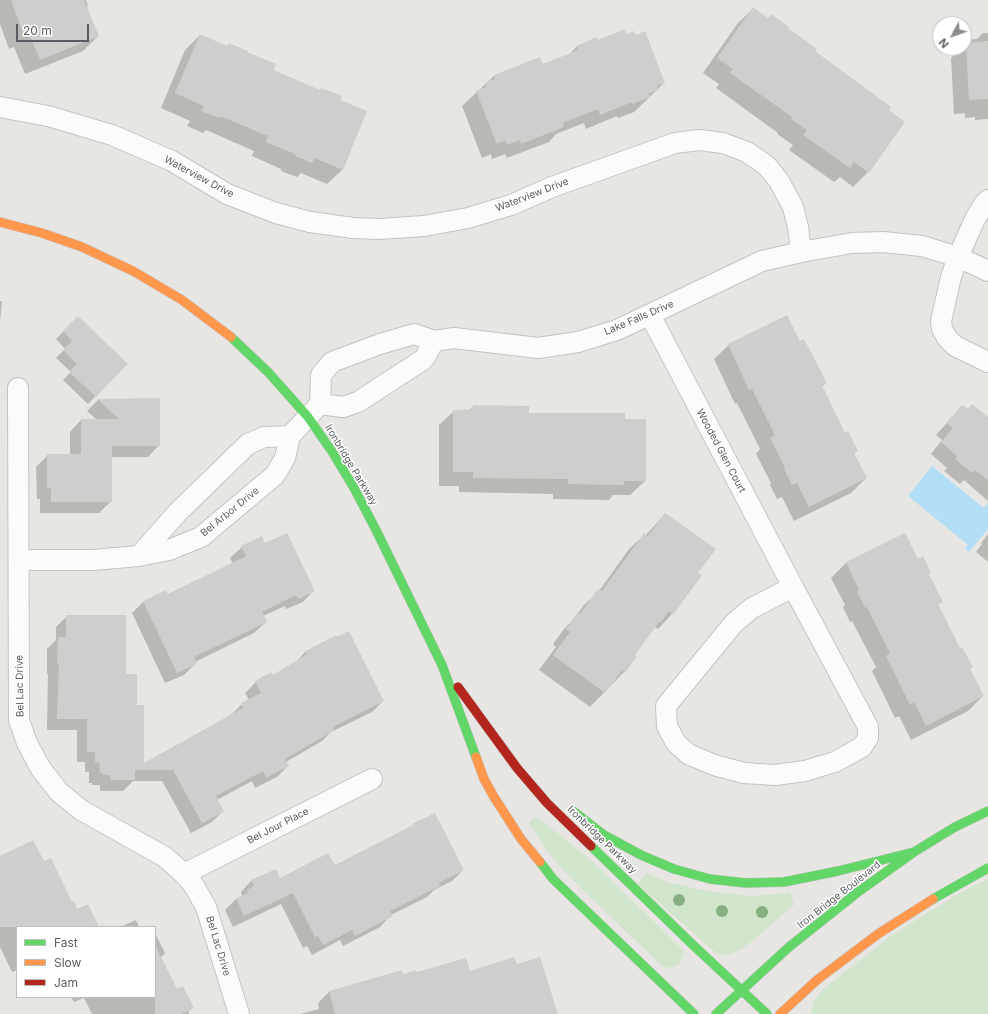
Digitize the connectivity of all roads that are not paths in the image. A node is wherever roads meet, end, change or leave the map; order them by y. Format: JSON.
{"nodes":[{"id":1,"x":0,"y":107,"type":"edge"},
{"id":2,"x":988,"y":200,"type":"edge"},
{"id":3,"x":0,"y":222,"type":"edge"},
{"id":4,"x":801,"y":252,"type":"junction"},
{"id":5,"x":958,"y":257,"type":"junction"},
{"id":6,"x":988,"y":271,"type":"edge"},
{"id":7,"x":650,"y":315,"type":"junction"},
{"id":8,"x":434,"y":341,"type":"junction"},
{"id":9,"x":988,"y":362,"type":"edge"},
{"id":10,"x":18,"y":388,"type":"dead end"},
{"id":11,"x":314,"y":411,"type":"junction"},
{"id":12,"x":290,"y":436,"type":"junction"},
{"id":13,"x":139,"y":556,"type":"junction"},
{"id":14,"x":19,"y":560,"type":"junction"},
{"id":15,"x":793,"y":587,"type":"junction"},
{"id":16,"x":442,"y":665,"type":"junction"},
{"id":17,"x":517,"y":768,"type":"junction"},
{"id":18,"x":372,"y":779,"type":"dead end"},
{"id":19,"x":553,"y":795,"type":"dead end"},
{"id":20,"x":565,"y":805,"type":"dead end"},
{"id":21,"x":988,"y":811,"type":"edge"},
{"id":22,"x":914,"y":852,"type":"junction"},
{"id":23,"x":988,"y":868,"type":"edge"},
{"id":24,"x":184,"y":874,"type":"junction"},
{"id":25,"x":741,"y":990,"type":"junction"},
{"id":26,"x":239,"y":1014,"type":"edge"},
{"id":27,"x":694,"y":1014,"type":"edge"},
{"id":28,"x":716,"y":1014,"type":"edge"},
{"id":29,"x":767,"y":1014,"type":"edge"},
{"id":30,"x":780,"y":1014,"type":"edge"}],
"edges":[{"from":1,"to":4,"type":"street","name":"Waterview Drive"},
{"from":2,"to":5,"type":"street"},
{"from":3,"to":11,"type":"street","name":"Ironbridge Parkway"},
{"from":4,"to":5,"type":"street","name":"Lake Falls Drive"},
{"from":4,"to":7,"type":"street","name":"Lake Falls Drive"},
{"from":5,"to":6,"type":"street","name":"Lake Falls Drive"},
{"from":5,"to":9,"type":"street"},
{"from":7,"to":8,"type":"street","name":"Lake Falls Drive"},
{"from":7,"to":15,"type":"street","name":"Wooded Glen Court"},
{"from":8,"to":11,"type":"street"},
{"from":8,"to":11,"type":"street"},
{"from":10,"to":14,"type":"street","name":"Bel Lac Drive"},
{"from":11,"to":12,"type":"street"},
{"from":11,"to":16,"type":"street","name":"Ironbridge Parkway"},
{"from":12,"to":13,"type":"street"},
{"from":12,"to":13,"type":"street","name":"Bel Arbor Drive"},
{"from":13,"to":14,"type":"street","name":"Bel Arbor Drive"},
{"from":14,"to":24,"type":"street","name":"Bel Lac Drive"},
{"from":15,"to":15,"type":"street","name":"Wooded Glen Court"},
{"from":16,"to":17,"type":"street","name":"Ironbridge Parkway"},
{"from":16,"to":27,"type":"street","name":"Ironbridge Parkway"},
{"from":17,"to":19,"type":"street"},
{"from":17,"to":25,"type":"street","name":"Ironbridge Parkway"},
{"from":18,"to":24,"type":"street","name":"Bel Jour Place"},
{"from":20,"to":22,"type":"street"},
{"from":21,"to":22,"type":"street","name":"Iron Bridge Boulevard"},
{"from":22,"to":25,"type":"street","name":"Iron Bridge Boulevard"},
{"from":23,"to":30,"type":"street"},
{"from":24,"to":26,"type":"street","name":"Bel Lac Drive"},
{"from":25,"to":28,"type":"street","name":"Iron Bridge Boulevard"},
{"from":25,"to":29,"type":"street","name":"Ironbridge Parkway"}]}
